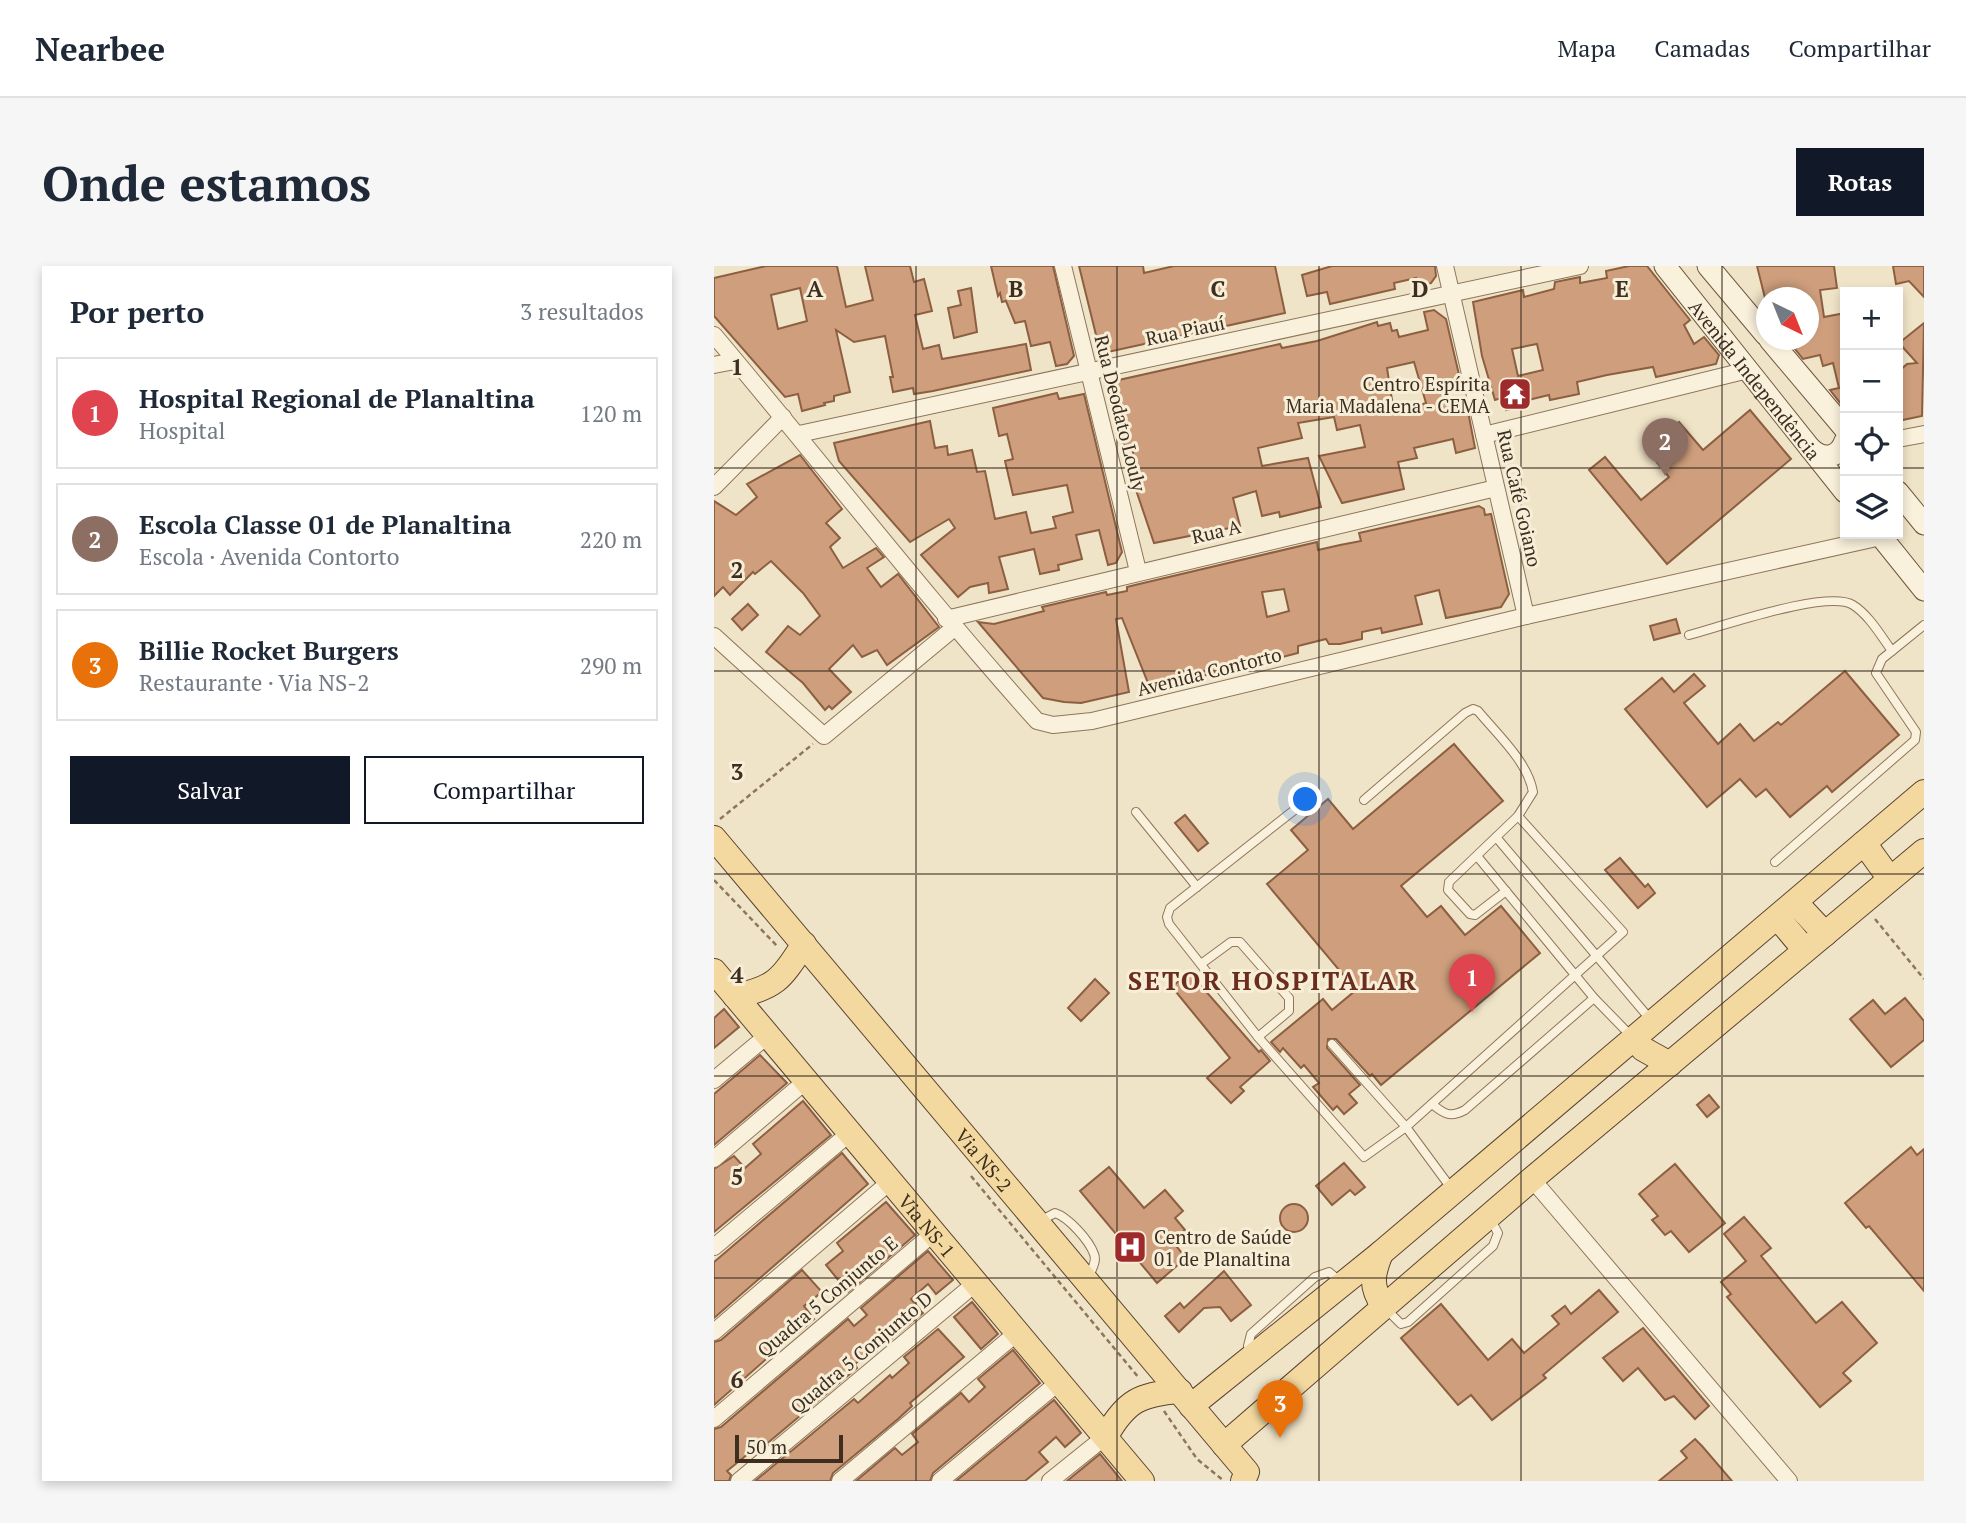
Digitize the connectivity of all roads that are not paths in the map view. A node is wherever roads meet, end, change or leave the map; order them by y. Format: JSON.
{"nodes":[{"id":1,"x":1063,"y":266,"type":"edge"},
{"id":2,"x":1445,"y":266,"type":"edge"},
{"id":3,"x":1580,"y":266,"type":"edge"},
{"id":4,"x":1665,"y":266,"type":"edge"},
{"id":5,"x":1708,"y":266,"type":"edge"},
{"id":6,"x":1451,"y":295,"type":"junction"},
{"id":7,"x":1756,"y":323,"type":"edge"},
{"id":8,"x":1756,"y":332,"type":"edge"},
{"id":9,"x":715,"y":340,"type":"edge"},
{"id":10,"x":1778,"y":350,"type":"edge"},
{"id":11,"x":735,"y":361,"type":"junction"},
{"id":12,"x":1742,"y":363,"type":"junction"},
{"id":13,"x":714,"y":365,"type":"edge"},
{"id":14,"x":1089,"y":373,"type":"junction"},
{"id":15,"x":783,"y":417,"type":"junction"},
{"id":16,"x":1840,"y":427,"type":"edge"},
{"id":17,"x":799,"y":434,"type":"junction"},
{"id":18,"x":1924,"y":434,"type":"edge"},
{"id":19,"x":1484,"y":435,"type":"junction"},
{"id":20,"x":1903,"y":438,"type":"edge"},
{"id":21,"x":1810,"y":448,"type":"junction"},
{"id":22,"x":1840,"y":450,"type":"edge"},
{"id":23,"x":1840,"y":486,"type":"edge"},
{"id":24,"x":714,"y":487,"type":"edge"},
{"id":25,"x":1496,"y":488,"type":"junction"},
{"id":26,"x":1903,"y":498,"type":"edge"},
{"id":27,"x":1924,"y":524,"type":"edge"},
{"id":28,"x":1863,"y":539,"type":"edge"},
{"id":29,"x":1883,"y":539,"type":"edge"},
{"id":30,"x":1138,"y":571,"type":"junction"},
{"id":31,"x":1924,"y":590,"type":"edge"},
{"id":32,"x":1526,"y":616,"type":"junction"},
{"id":33,"x":950,"y":624,"type":"junction"},
{"id":34,"x":1924,"y":625,"type":"edge"},
{"id":35,"x":1689,"y":635,"type":"dead end"},
{"id":36,"x":714,"y":636,"type":"edge"},
{"id":37,"x":1892,"y":651,"type":"junction"},
{"id":38,"x":1924,"y":792,"type":"edge"},
{"id":39,"x":1364,"y":800,"type":"dead end"},
{"id":40,"x":1302,"y":804,"type":"dead end"},
{"id":41,"x":1136,"y":812,"type":"dead end"},
{"id":42,"x":1518,"y":816,"type":"junction"},
{"id":43,"x":1496,"y":837,"type":"junction"},
{"id":44,"x":714,"y":838,"type":"edge"},
{"id":45,"x":1864,"y":843,"type":"junction"},
{"id":46,"x":1924,"y":850,"type":"edge"},
{"id":47,"x":1477,"y":856,"type":"junction"},
{"id":48,"x":1775,"y":862,"type":"dead end"},
{"id":49,"x":1890,"y":879,"type":"junction"},
{"id":50,"x":1197,"y":887,"type":"junction"},
{"id":51,"x":1506,"y":891,"type":"junction"},
{"id":52,"x":1787,"y":911,"type":"junction"},
{"id":53,"x":1825,"y":934,"type":"junction"},
{"id":54,"x":1805,"y":950,"type":"junction"},
{"id":55,"x":798,"y":953,"type":"junction"},
{"id":56,"x":1595,"y":956,"type":"junction"},
{"id":57,"x":1201,"y":964,"type":"junction"},
{"id":58,"x":1574,"y":974,"type":"junction"},
{"id":59,"x":720,"y":982,"type":"edge"},
{"id":60,"x":1594,"y":998,"type":"junction"},
{"id":61,"x":1644,"y":1031,"type":"junction"},
{"id":62,"x":768,"y":1035,"type":"junction"},
{"id":63,"x":1258,"y":1037,"type":"junction"},
{"id":64,"x":1332,"y":1044,"type":"dead end"},
{"id":65,"x":1670,"y":1064,"type":"junction"},
{"id":66,"x":714,"y":1080,"type":"edge"},
{"id":67,"x":807,"y":1080,"type":"junction"},
{"id":68,"x":1432,"y":1104,"type":"junction"},
{"id":69,"x":1406,"y":1127,"type":"junction"},
{"id":70,"x":851,"y":1132,"type":"junction"},
{"id":71,"x":714,"y":1159,"type":"edge"},
{"id":72,"x":1532,"y":1179,"type":"junction"},
{"id":73,"x":892,"y":1180,"type":"junction"},
{"id":74,"x":1453,"y":1191,"type":"junction"},
{"id":75,"x":935,"y":1232,"type":"junction"},
{"id":76,"x":714,"y":1247,"type":"edge"},
{"id":77,"x":1381,"y":1253,"type":"junction"},
{"id":78,"x":977,"y":1282,"type":"junction"},
{"id":79,"x":1384,"y":1307,"type":"junction"},
{"id":80,"x":714,"y":1332,"type":"edge"},
{"id":81,"x":1018,"y":1332,"type":"junction"},
{"id":82,"x":1059,"y":1382,"type":"junction"},
{"id":83,"x":1185,"y":1399,"type":"junction"},
{"id":84,"x":714,"y":1419,"type":"edge"},
{"id":85,"x":1106,"y":1436,"type":"junction"},
{"id":86,"x":1224,"y":1445,"type":"junction"},
{"id":87,"x":1248,"y":1478,"type":"edge"},
{"id":88,"x":739,"y":1481,"type":"edge"},
{"id":89,"x":840,"y":1481,"type":"edge"},
{"id":90,"x":940,"y":1481,"type":"edge"},
{"id":91,"x":1050,"y":1481,"type":"edge"},
{"id":92,"x":1142,"y":1481,"type":"edge"},
{"id":93,"x":1789,"y":1481,"type":"edge"}],
"edges":[{"from":1,"to":14,"type":"street","name":"Rua Deodato Louly"},
{"from":2,"to":6,"type":"street","name":"Rua Café Goiano"},
{"from":3,"to":6,"type":"street","name":"Rua Piauí"},
{"from":4,"to":12,"type":"street","name":"Avenida Independência"},
{"from":5,"to":7,"type":"street","name":"Avenida Independência"},
{"from":6,"to":14,"type":"street","name":"Rua Piauí"},
{"from":6,"to":19,"type":"street","name":"Rua Café Goiano"},
{"from":8,"to":12,"type":"street"},
{"from":9,"to":11,"type":"street","name":"Avenida Contorto"},
{"from":10,"to":16,"type":"street","name":"Avenida Independência"},
{"from":11,"to":13,"type":"street"},
{"from":11,"to":15,"type":"street","name":"Avenida Contorto"},
{"from":12,"to":19,"type":"street"},
{"from":12,"to":21,"type":"street","name":"Avenida Independência"},
{"from":14,"to":17,"type":"street","name":"Rua Piauí"},
{"from":14,"to":30,"type":"street","name":"Rua Deodato Louly"},
{"from":15,"to":17,"type":"street","name":"Avenida Contorto"},
{"from":15,"to":24,"type":"street"},
{"from":17,"to":33,"type":"street","name":"Avenida Contorto"},
{"from":18,"to":20,"type":"street"},
{"from":19,"to":25,"type":"street","name":"Rua Café Goiano"},
{"from":21,"to":22,"type":"street"},
{"from":21,"to":23,"type":"street","name":"Avenida Independência"},
{"from":25,"to":30,"type":"street","name":"Rua A"},
{"from":25,"to":32,"type":"street","name":"Rua Café Goiano"},
{"from":26,"to":27,"type":"street"},
{"from":28,"to":32,"type":"street","name":"Avenida Contorto"},
{"from":29,"to":31,"type":"street"},
{"from":30,"to":33,"type":"street","name":"Rua A"},
{"from":32,"to":33,"type":"street","name":"Avenida Contorto"},
{"from":33,"to":36,"type":"street"},
{"from":34,"to":37,"type":"lane"},
{"from":35,"to":37,"type":"lane"},
{"from":37,"to":48,"type":"lane"},
{"from":38,"to":45,"type":"main road"},
{"from":39,"to":42,"type":"lane"},
{"from":40,"to":50,"type":"lane"},
{"from":41,"to":50,"type":"lane"},
{"from":42,"to":43,"type":"lane"},
{"from":42,"to":56,"type":"lane"},
{"from":43,"to":47,"type":"lane"},
{"from":43,"to":56,"type":"lane"},
{"from":44,"to":55,"type":"main road","name":"Via NS-2"},
{"from":45,"to":49,"type":"main road"},
{"from":45,"to":52,"type":"main road"},
{"from":46,"to":49,"type":"main road"},
{"from":47,"to":51,"type":"lane"},
{"from":47,"to":51,"type":"lane"},
{"from":49,"to":53,"type":"main road"},
{"from":50,"to":57,"type":"lane"},
{"from":51,"to":58,"type":"lane"},
{"from":52,"to":53,"type":"main road"},
{"from":52,"to":54,"type":"main road"},
{"from":52,"to":61,"type":"main road"},
{"from":53,"to":54,"type":"main road"},
{"from":54,"to":65,"type":"main road"},
{"from":55,"to":59,"type":"main road"},
{"from":55,"to":83,"type":"main road","name":"Via NS-2"},
{"from":56,"to":58,"type":"lane"},
{"from":56,"to":61,"type":"lane"},
{"from":57,"to":63,"type":"lane"},
{"from":57,"to":63,"type":"lane"},
{"from":58,"to":60,"type":"lane"},
{"from":58,"to":68,"type":"lane"},
{"from":59,"to":62,"type":"main road","name":"Via NS-1"},
{"from":60,"to":61,"type":"lane"},
{"from":60,"to":68,"type":"lane"},
{"from":61,"to":65,"type":"main road"},
{"from":61,"to":74,"type":"main road"},
{"from":62,"to":66,"type":"street"},
{"from":62,"to":67,"type":"main road","name":"Via NS-1"},
{"from":63,"to":69,"type":"lane"},
{"from":64,"to":69,"type":"lane"},
{"from":65,"to":72,"type":"main road"},
{"from":67,"to":70,"type":"main road","name":"Via NS-1"},
{"from":67,"to":71,"type":"street"},
{"from":68,"to":69,"type":"lane"},
{"from":69,"to":74,"type":"lane"},
{"from":70,"to":73,"type":"main road","name":"Via NS-1"},
{"from":70,"to":76,"type":"street"},
{"from":72,"to":79,"type":"main road"},
{"from":72,"to":93,"type":"street"},
{"from":73,"to":75,"type":"main road","name":"Via NS-1"},
{"from":73,"to":80,"type":"street"},
{"from":74,"to":77,"type":"main road"},
{"from":75,"to":78,"type":"main road","name":"Via NS-1"},
{"from":75,"to":84,"type":"street","name":"Quadra 5 Conjunto E"},
{"from":77,"to":79,"type":"main road"},
{"from":77,"to":83,"type":"main road"},
{"from":78,"to":81,"type":"main road","name":"Via NS-1"},
{"from":78,"to":88,"type":"street","name":"Quadra 5 Conjunto D"},
{"from":79,"to":86,"type":"main road"},
{"from":81,"to":82,"type":"main road","name":"Via NS-1"},
{"from":81,"to":89,"type":"street"},
{"from":82,"to":85,"type":"main road","name":"Via NS-1"},
{"from":82,"to":90,"type":"street"},
{"from":83,"to":85,"type":"main road"},
{"from":83,"to":86,"type":"main road","name":"Via NS-2"},
{"from":85,"to":91,"type":"street"},
{"from":85,"to":92,"type":"main road","name":"Via NS-1"},
{"from":86,"to":87,"type":"main road","name":"Via NS-2"}]}
